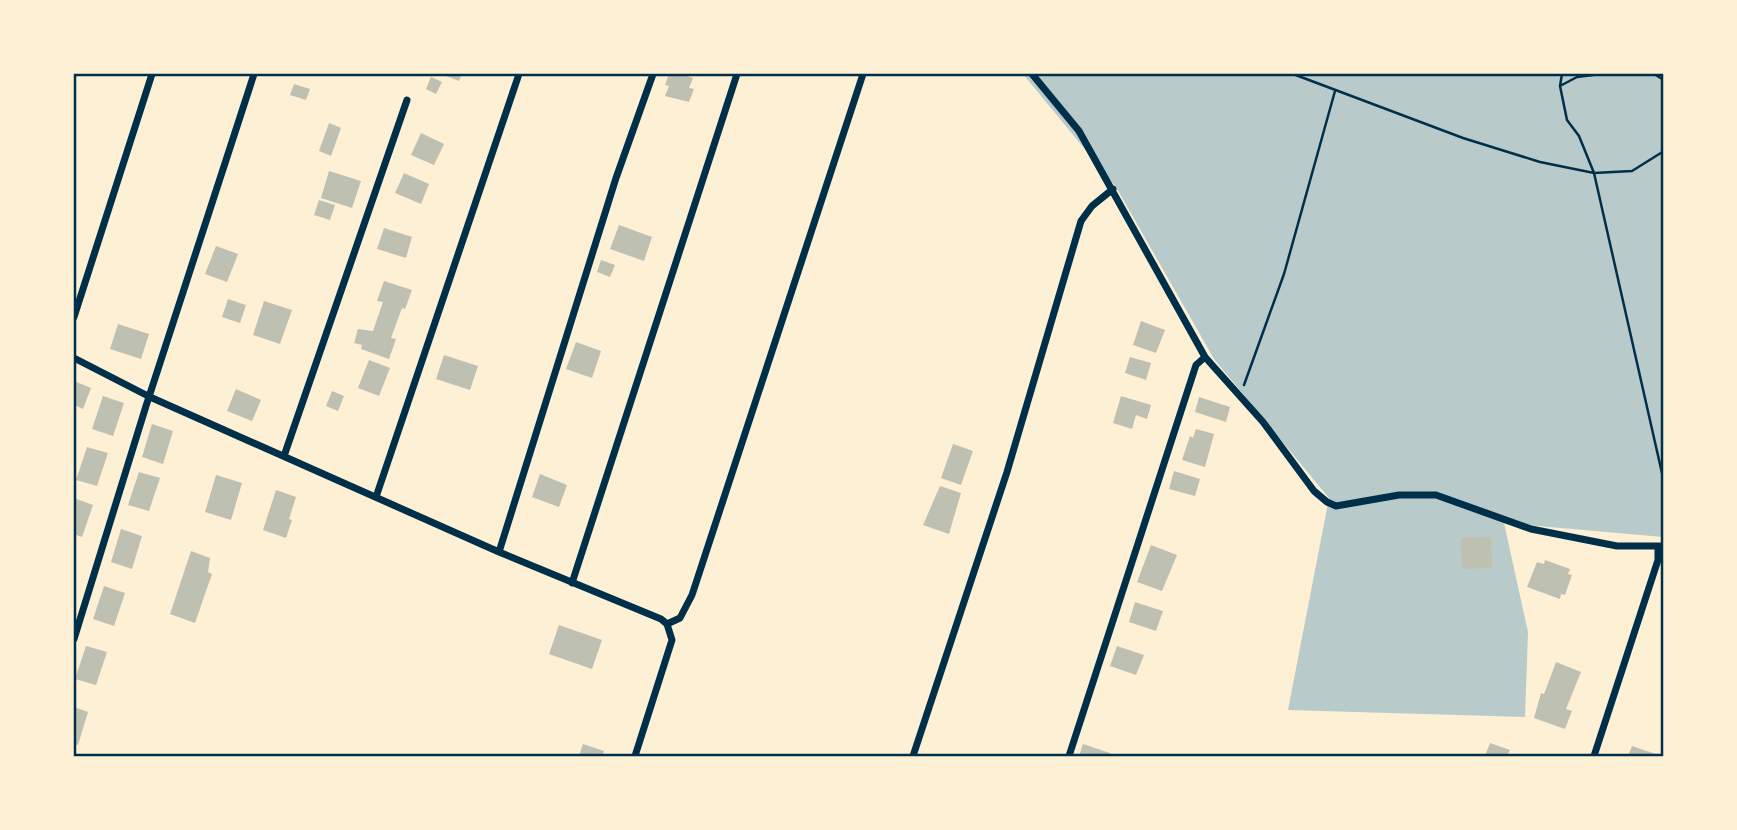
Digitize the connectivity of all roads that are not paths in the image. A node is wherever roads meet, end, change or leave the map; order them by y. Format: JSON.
{"nodes":[{"id":1,"x":152,"y":74,"type":"edge"},
{"id":2,"x":254,"y":74,"type":"edge"},
{"id":3,"x":519,"y":74,"type":"edge"},
{"id":4,"x":653,"y":74,"type":"edge"},
{"id":5,"x":737,"y":74,"type":"edge"},
{"id":6,"x":863,"y":74,"type":"edge"},
{"id":7,"x":1032,"y":74,"type":"edge"},
{"id":8,"x":407,"y":100,"type":"dead end"},
{"id":9,"x":1113,"y":189,"type":"junction"},
{"id":10,"x":74,"y":317,"type":"edge"},
{"id":11,"x":1205,"y":357,"type":"junction"},
{"id":12,"x":74,"y":358,"type":"edge"},
{"id":13,"x":150,"y":397,"type":"junction"},
{"id":14,"x":284,"y":456,"type":"junction"},
{"id":15,"x":376,"y":497,"type":"junction"},
{"id":16,"x":1661,"y":546,"type":"edge"},
{"id":17,"x":499,"y":552,"type":"junction"},
{"id":18,"x":572,"y":583,"type":"junction"},
{"id":19,"x":667,"y":624,"type":"junction"},
{"id":20,"x":74,"y":639,"type":"edge"},
{"id":21,"x":635,"y":757,"type":"edge"},
{"id":22,"x":913,"y":757,"type":"edge"},
{"id":23,"x":1069,"y":757,"type":"edge"},
{"id":24,"x":1594,"y":757,"type":"edge"}],
"edges":[{"from":1,"to":10,"type":"street"},
{"from":2,"to":13,"type":"street"},
{"from":3,"to":15,"type":"street"},
{"from":4,"to":17,"type":"street"},
{"from":5,"to":18,"type":"street"},
{"from":6,"to":19,"type":"street"},
{"from":7,"to":9,"type":"street"},
{"from":8,"to":14,"type":"street"},
{"from":9,"to":11,"type":"street"},
{"from":9,"to":22,"type":"street"},
{"from":11,"to":16,"type":"street"},
{"from":11,"to":23,"type":"street"},
{"from":12,"to":13,"type":"street"},
{"from":13,"to":14,"type":"street"},
{"from":13,"to":20,"type":"street"},
{"from":14,"to":15,"type":"street"},
{"from":15,"to":17,"type":"street"},
{"from":16,"to":24,"type":"street"},
{"from":17,"to":18,"type":"street"},
{"from":18,"to":19,"type":"street"},
{"from":19,"to":21,"type":"street"}]}
